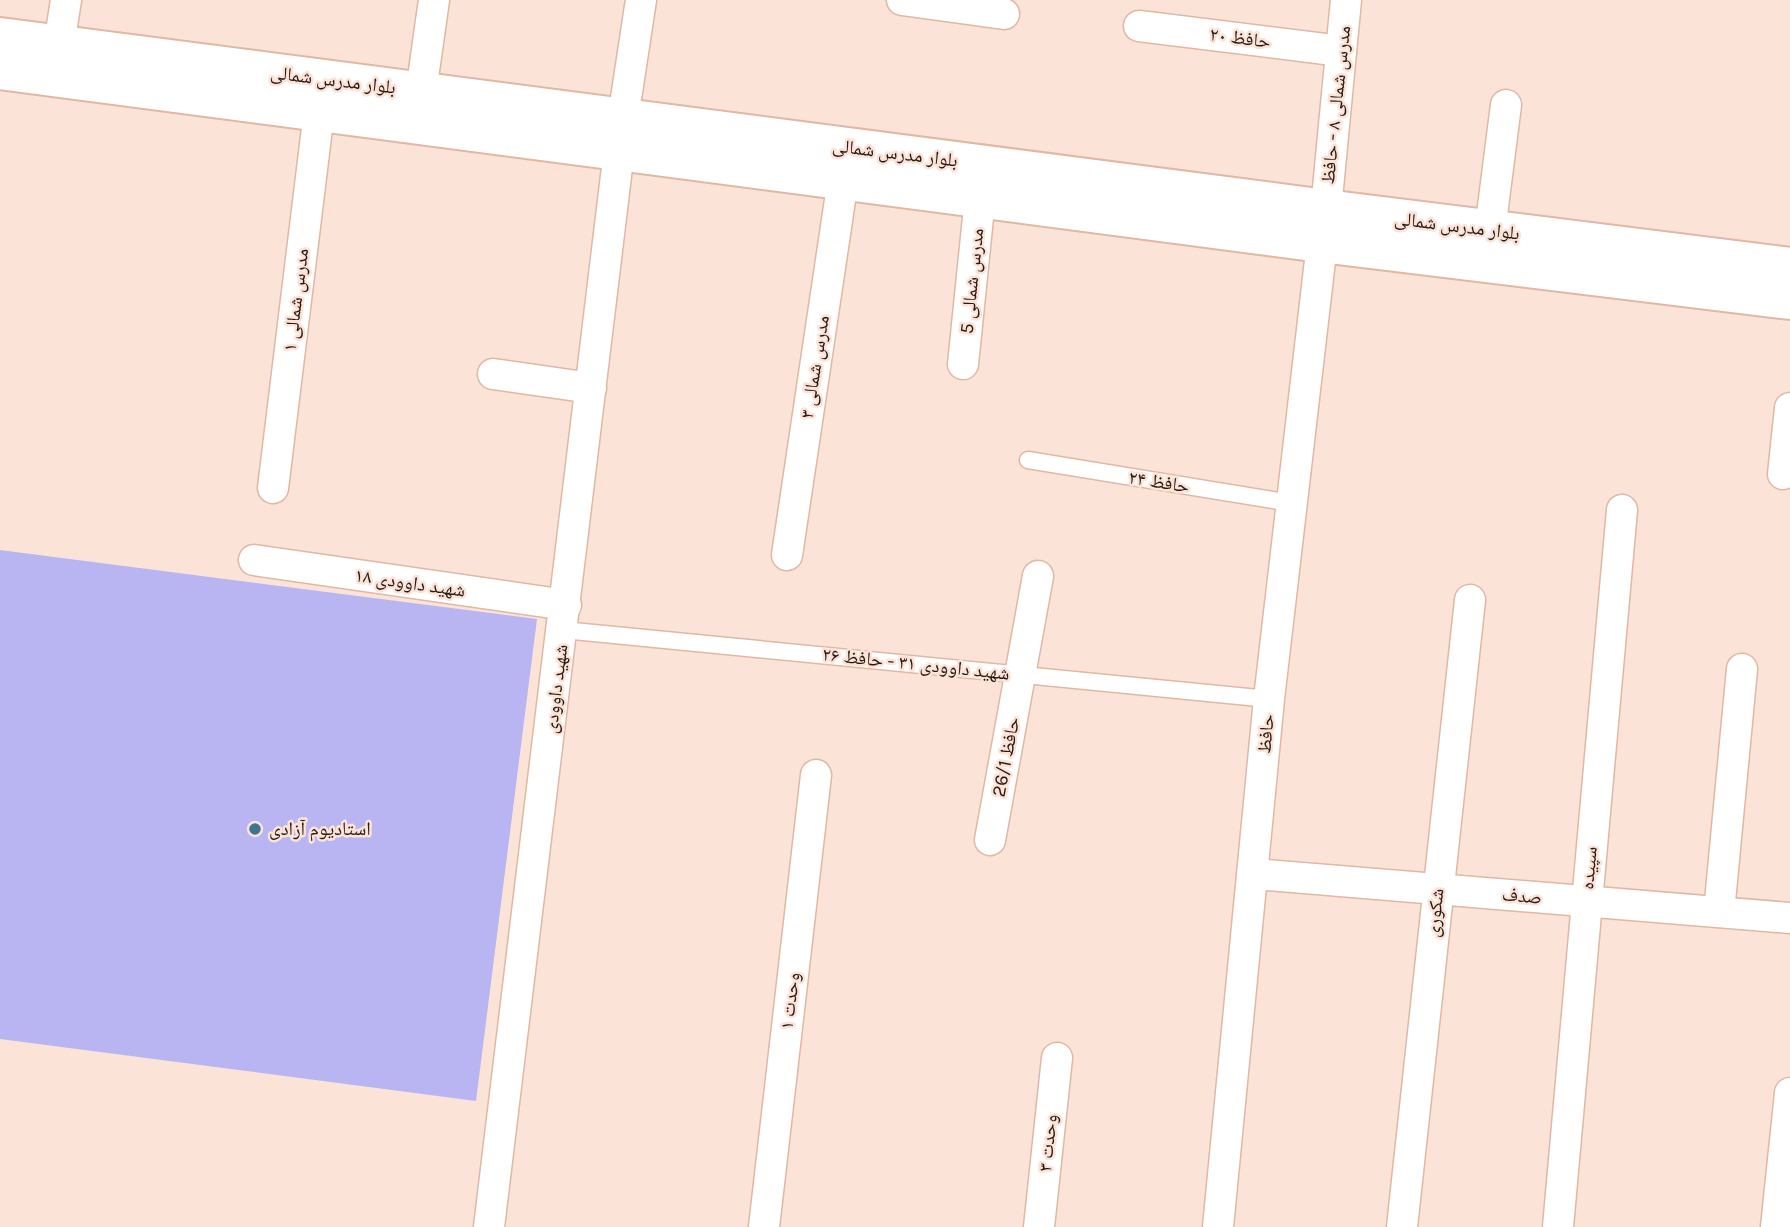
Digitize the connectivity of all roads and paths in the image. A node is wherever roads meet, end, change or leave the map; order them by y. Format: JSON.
{"nodes":[{"id":1,"x":66,"y":0,"type":"edge"},
{"id":2,"x":434,"y":0,"type":"edge"},
{"id":3,"x":641,"y":0,"type":"edge"},
{"id":4,"x":902,"y":0,"type":"edge"},
{"id":5,"x":1346,"y":0,"type":"edge"},
{"id":6,"x":1004,"y":14,"type":"dead end"},
{"id":7,"x":1139,"y":26,"type":"dead end"},
{"id":8,"x":0,"y":37,"type":"edge"},
{"id":9,"x":60,"y":45,"type":"junction"},
{"id":10,"x":1341,"y":51,"type":"junction"},
{"id":11,"x":0,"y":70,"type":"edge"},
{"id":12,"x":421,"y":92,"type":"junction"},
{"id":13,"x":1506,"y":105,"type":"dead end"},
{"id":14,"x":319,"y":112,"type":"junction"},
{"id":15,"x":621,"y":135,"type":"junction"},
{"id":16,"x":844,"y":180,"type":"junction"},
{"id":17,"x":981,"y":198,"type":"junction"},
{"id":18,"x":1324,"y":226,"type":"junction"},
{"id":19,"x":1490,"y":230,"type":"junction"},
{"id":20,"x":1790,"y":267,"type":"edge"},
{"id":21,"x":1790,"y":300,"type":"edge"},
{"id":22,"x":963,"y":364,"type":"dead end"},
{"id":23,"x":493,"y":374,"type":"dead end"},
{"id":24,"x":591,"y":388,"type":"junction"},
{"id":25,"x":1790,"y":408,"type":"edge"},
{"id":26,"x":1028,"y":460,"type":"dead end"},
{"id":27,"x":1783,"y":474,"type":"dead end"},
{"id":28,"x":273,"y":488,"type":"dead end"},
{"id":29,"x":1291,"y":503,"type":"junction"},
{"id":30,"x":1622,"y":510,"type":"dead end"},
{"id":31,"x":787,"y":555,"type":"dead end"},
{"id":32,"x":254,"y":560,"type":"dead end"},
{"id":33,"x":1038,"y":576,"type":"dead end"},
{"id":34,"x":1470,"y":600,"type":"dead end"},
{"id":35,"x":564,"y":618,"type":"junction"},
{"id":36,"x":1742,"y":669,"type":"dead end"},
{"id":37,"x":1021,"y":675,"type":"junction"},
{"id":38,"x":1269,"y":699,"type":"junction"},
{"id":39,"x":816,"y":775,"type":"dead end"},
{"id":40,"x":990,"y":840,"type":"dead end"},
{"id":41,"x":1254,"y":874,"type":"junction"},
{"id":42,"x":1437,"y":889,"type":"junction"},
{"id":43,"x":1586,"y":901,"type":"junction"},
{"id":44,"x":1719,"y":912,"type":"junction"},
{"id":45,"x":1790,"y":918,"type":"edge"},
{"id":46,"x":1057,"y":1058,"type":"dead end"},
{"id":47,"x":1790,"y":1093,"type":"edge"},
{"id":48,"x":489,"y":1227,"type":"edge"},
{"id":49,"x":764,"y":1227,"type":"edge"},
{"id":50,"x":1039,"y":1227,"type":"edge"},
{"id":51,"x":1218,"y":1227,"type":"edge"},
{"id":52,"x":1402,"y":1227,"type":"edge"},
{"id":53,"x":1558,"y":1227,"type":"edge"},
{"id":54,"x":1776,"y":1227,"type":"edge"}],
"edges":[{"from":1,"to":9,"type":"street"},
{"from":2,"to":12,"type":"street"},
{"from":3,"to":15,"type":"street","name":"شهید داوودی"},
{"from":4,"to":6,"type":"street"},
{"from":5,"to":10,"type":"street","name":"مدرس شمالی ۸ - حافظ"},
{"from":7,"to":10,"type":"street","name":"حافظ ۲۰"},
{"from":8,"to":9,"type":"main road","name":"بلوار مدرس شمالی"},
{"from":9,"to":12,"type":"main road","name":"بلوار مدرس شمالی"},
{"from":10,"to":18,"type":"street","name":"مدرس شمالی ۸ - حافظ"},
{"from":11,"to":14,"type":"main road","name":"بلوار مدرس شمالی"},
{"from":12,"to":15,"type":"main road","name":"بلوار مدرس شمالی"},
{"from":13,"to":19,"type":"street"},
{"from":14,"to":15,"type":"main road","name":"بلوار مدرس شمالی"},
{"from":14,"to":28,"type":"street","name":"مدرس شمالی ۱"},
{"from":15,"to":16,"type":"main road","name":"بلوار مدرس شمالی"},
{"from":15,"to":18,"type":"main road","name":"بلوار مدرس شمالی"},
{"from":15,"to":24,"type":"street","name":"شهید داوودی"},
{"from":16,"to":17,"type":"main road","name":"بلوار مدرس شمالی"},
{"from":16,"to":31,"type":"street","name":"مدرس شمالی ۳"},
{"from":17,"to":18,"type":"main road","name":"بلوار مدرس شمالی"},
{"from":17,"to":22,"type":"street","name":"مدرس شمالی 5"},
{"from":18,"to":19,"type":"main road","name":"بلوار مدرس شمالی"},
{"from":18,"to":21,"type":"main road","name":"بلوار مدرس شمالی"},
{"from":18,"to":29,"type":"street","name":"حافظ"},
{"from":19,"to":20,"type":"main road","name":"بلوار مدرس شمالی"},
{"from":23,"to":24,"type":"street"},
{"from":24,"to":35,"type":"street","name":"شهید داوودی"},
{"from":25,"to":27,"type":"street"},
{"from":26,"to":29,"type":"lane","name":"حافظ ۲۴"},
{"from":29,"to":38,"type":"street","name":"حافظ"},
{"from":30,"to":43,"type":"street","name":"سپیده"},
{"from":32,"to":35,"type":"street","name":"شهید داوودی ۱۸"},
{"from":33,"to":37,"type":"street","name":"حافظ 26/1"},
{"from":34,"to":42,"type":"street","name":"شکوری"},
{"from":35,"to":37,"type":"lane","name":"شهید داوودی ۳۱ - حافظ ۲۶"},
{"from":35,"to":48,"type":"street","name":"شهید داوودی"},
{"from":36,"to":44,"type":"street"},
{"from":37,"to":38,"type":"lane","name":"شهید داوودی ۳۱ - حافظ ۲۶"},
{"from":37,"to":40,"type":"street","name":"حافظ 26/1"},
{"from":38,"to":41,"type":"street","name":"حافظ"},
{"from":39,"to":49,"type":"street","name":"وحدت ۱"},
{"from":41,"to":42,"type":"street","name":"صدف"},
{"from":41,"to":51,"type":"street","name":"حافظ"},
{"from":42,"to":43,"type":"street","name":"صدف"},
{"from":42,"to":52,"type":"street","name":"شکوری"},
{"from":43,"to":44,"type":"street","name":"صدف"},
{"from":43,"to":53,"type":"street","name":"سپیده"},
{"from":44,"to":45,"type":"street","name":"صدف"},
{"from":46,"to":50,"type":"street","name":"وحدت ۳"},
{"from":47,"to":54,"type":"street"}]}
